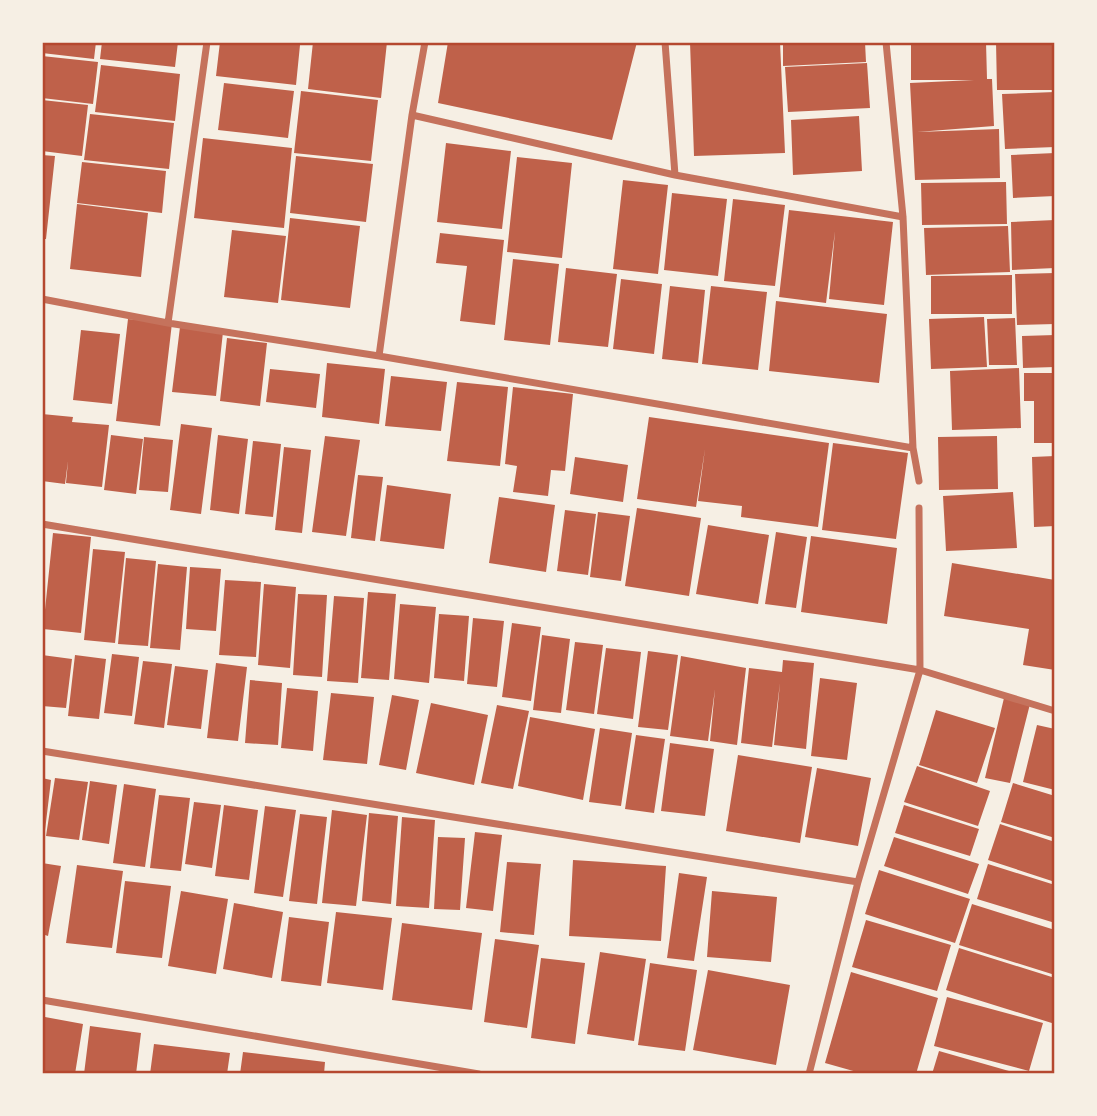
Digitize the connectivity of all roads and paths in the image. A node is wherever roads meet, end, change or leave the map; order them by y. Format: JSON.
{"nodes":[{"id":1,"x":207,"y":42,"type":"edge"},
{"id":2,"x":425,"y":42,"type":"edge"},
{"id":3,"x":665,"y":42,"type":"edge"},
{"id":4,"x":886,"y":42,"type":"edge"},
{"id":5,"x":412,"y":115,"type":"junction"},
{"id":6,"x":675,"y":174,"type":"junction"},
{"id":7,"x":903,"y":217,"type":"junction"},
{"id":8,"x":42,"y":299,"type":"edge"},
{"id":9,"x":168,"y":323,"type":"junction"},
{"id":10,"x":379,"y":356,"type":"junction"},
{"id":11,"x":913,"y":448,"type":"junction"},
{"id":12,"x":919,"y":481,"type":"dead end"},
{"id":13,"x":919,"y":508,"type":"dead end"},
{"id":14,"x":42,"y":524,"type":"edge"},
{"id":15,"x":920,"y":670,"type":"junction"},
{"id":16,"x":1055,"y":711,"type":"edge"},
{"id":17,"x":42,"y":751,"type":"edge"},
{"id":18,"x":858,"y":882,"type":"junction"},
{"id":19,"x":42,"y":1000,"type":"edge"},
{"id":20,"x":479,"y":1074,"type":"edge"},
{"id":21,"x":809,"y":1074,"type":"edge"}],
"edges":[{"from":1,"to":9,"type":"street"},
{"from":2,"to":5,"type":"street"},
{"from":3,"to":6,"type":"street"},
{"from":4,"to":7,"type":"street"},
{"from":5,"to":6,"type":"street"},
{"from":5,"to":10,"type":"street"},
{"from":6,"to":7,"type":"street"},
{"from":7,"to":11,"type":"street"},
{"from":8,"to":9,"type":"street"},
{"from":9,"to":10,"type":"street"},
{"from":10,"to":11,"type":"street"},
{"from":11,"to":12,"type":"street"},
{"from":13,"to":15,"type":"street"},
{"from":14,"to":15,"type":"street"},
{"from":15,"to":16,"type":"street"},
{"from":15,"to":18,"type":"street"},
{"from":17,"to":18,"type":"street"},
{"from":18,"to":21,"type":"street"},
{"from":19,"to":20,"type":"street"}]}
